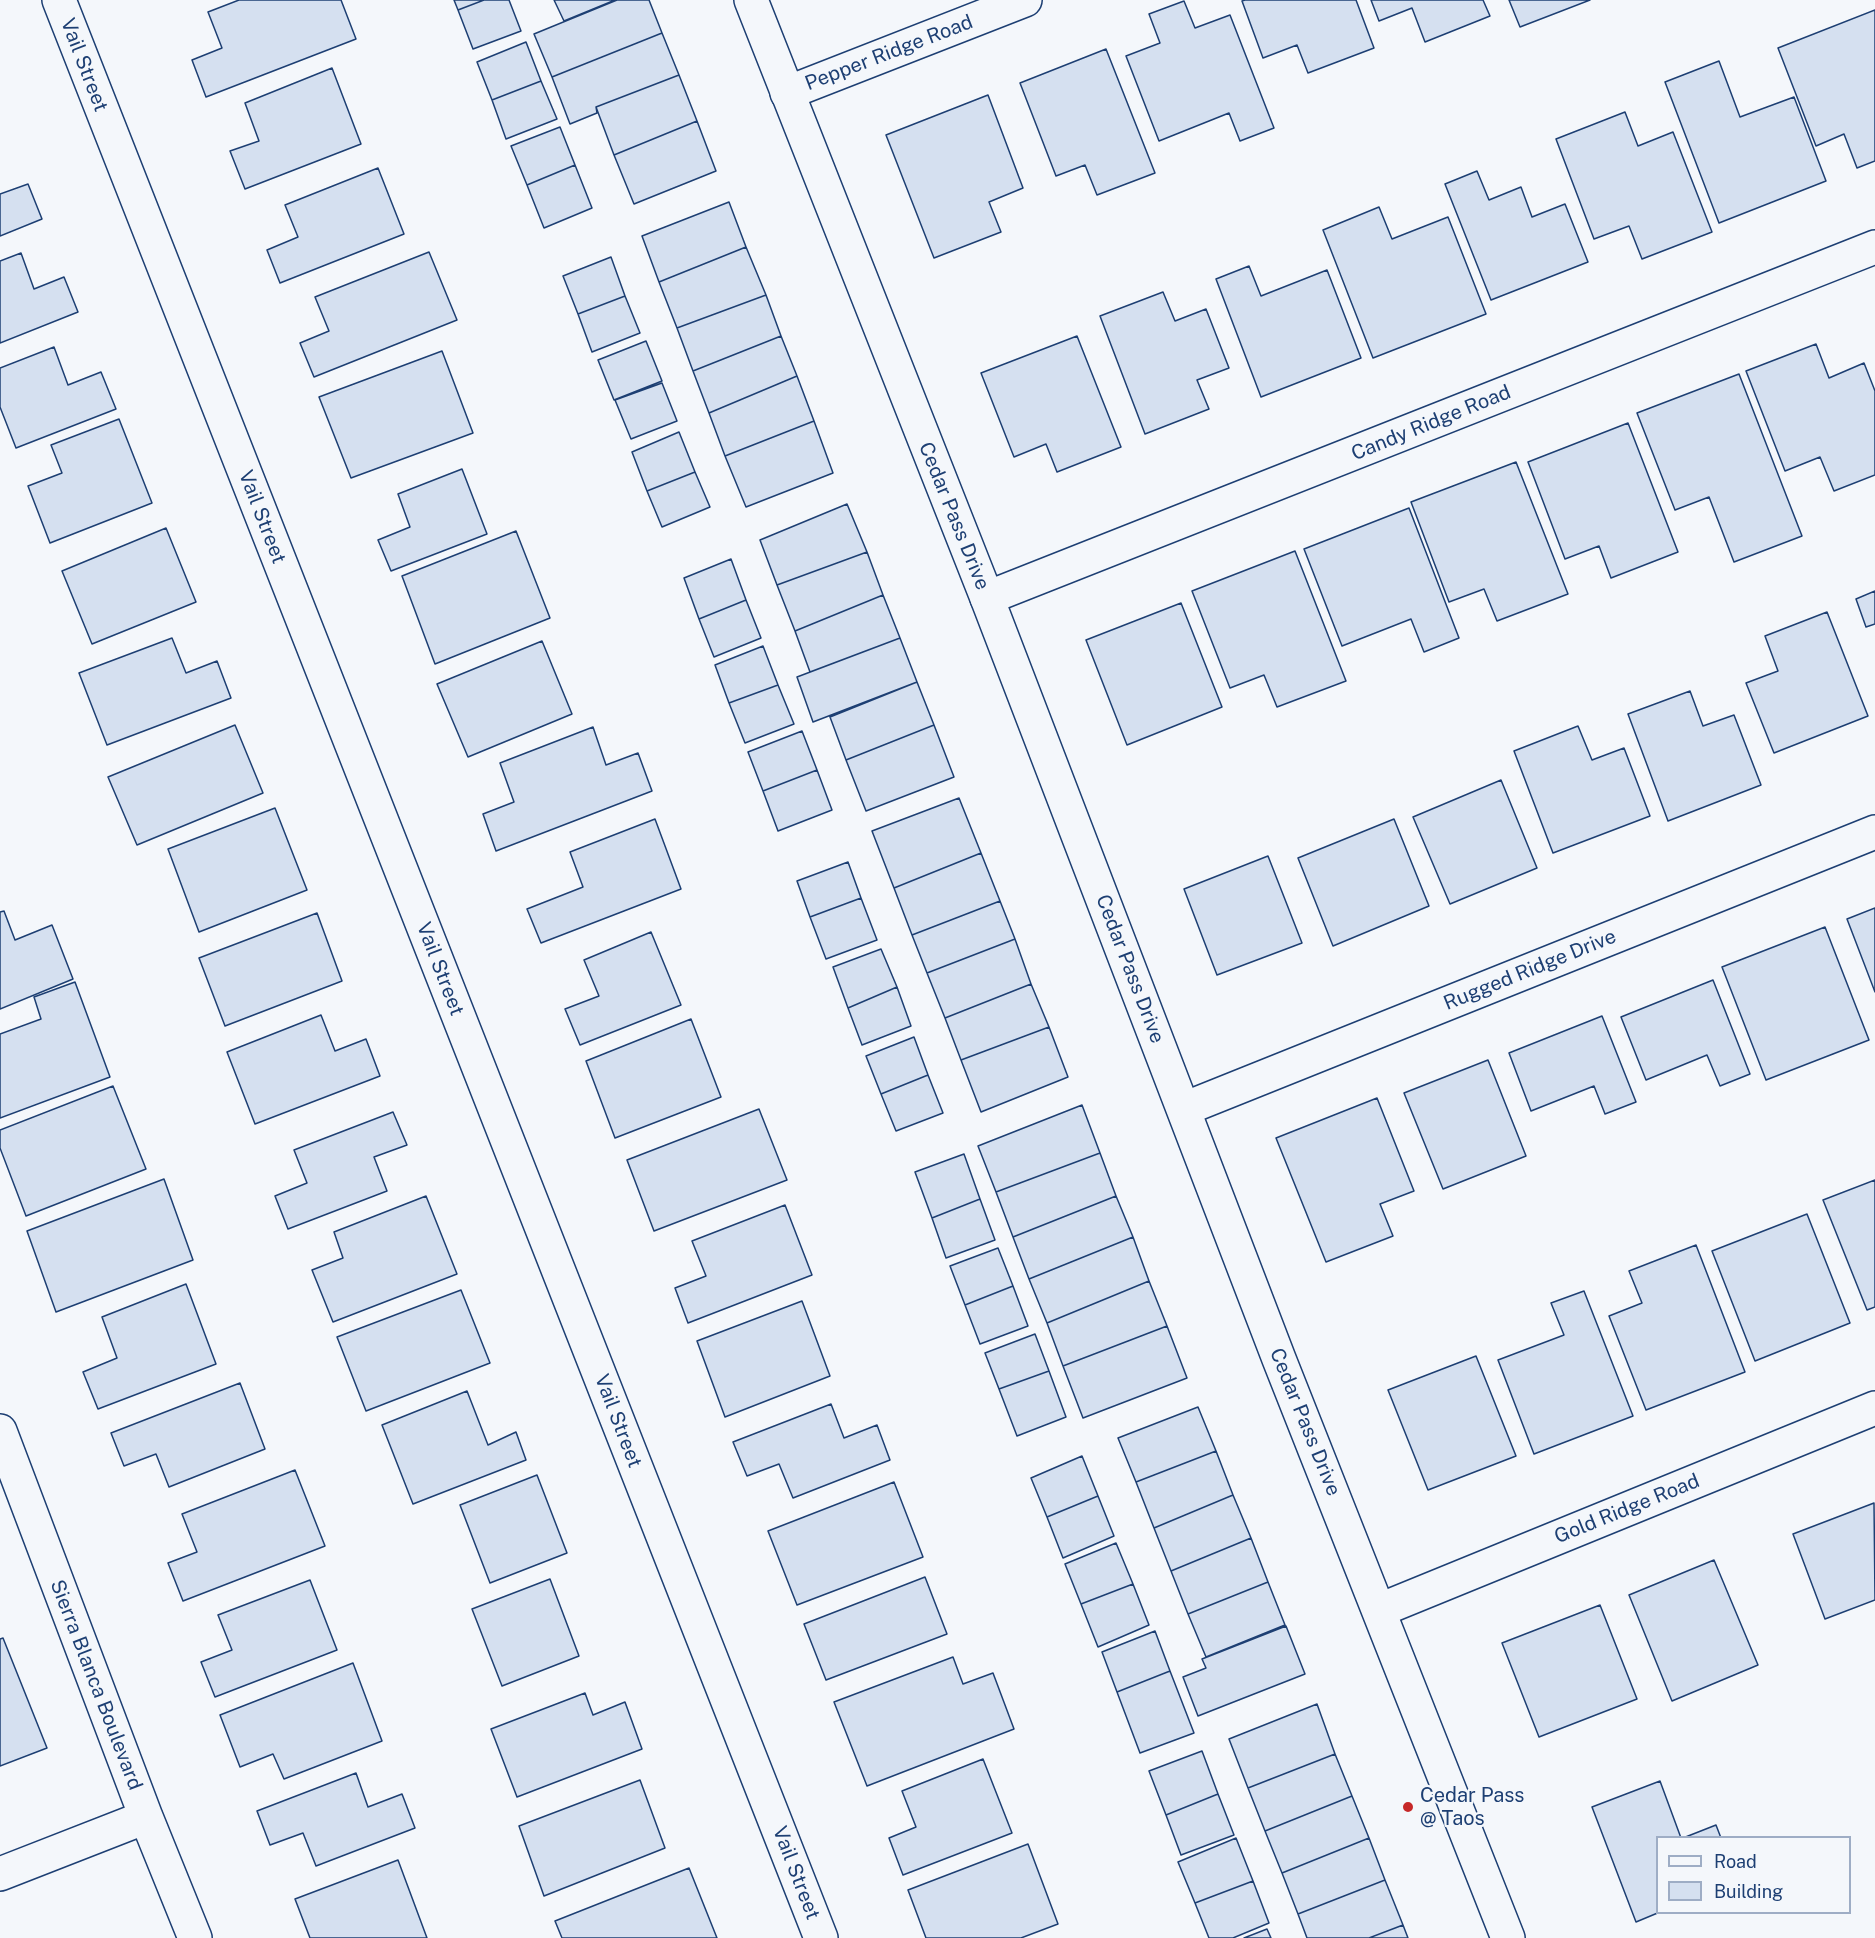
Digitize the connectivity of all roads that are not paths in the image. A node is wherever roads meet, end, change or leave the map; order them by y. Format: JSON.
{"nodes":[{"id":1,"x":59,"y":0,"type":"edge"},
{"id":2,"x":751,"y":0,"type":"edge"},
{"id":3,"x":1025,"y":0,"type":"edge"},
{"id":4,"x":787,"y":93,"type":"junction"},
{"id":5,"x":1875,"y":247,"type":"edge"},
{"id":6,"x":987,"y":598,"type":"junction"},
{"id":7,"x":1875,"y":832,"type":"edge"},
{"id":8,"x":1184,"y":1109,"type":"junction"},
{"id":9,"x":1875,"y":1407,"type":"edge"},
{"id":10,"x":0,"y":1431,"type":"edge"},
{"id":11,"x":1380,"y":1610,"type":"junction"},
{"id":12,"x":146,"y":1817,"type":"junction"},
{"id":13,"x":0,"y":1874,"type":"edge"},
{"id":14,"x":195,"y":1938,"type":"edge"},
{"id":15,"x":821,"y":1938,"type":"edge"},
{"id":16,"x":1508,"y":1938,"type":"edge"}],
"edges":[{"from":1,"to":15,"type":"street","name":"Vail Street"},
{"from":2,"to":4,"type":"street","name":"Cedar Pass Drive"},
{"from":3,"to":4,"type":"street","name":"Pepper Ridge Road"},
{"from":4,"to":6,"type":"street","name":"Cedar Pass Drive"},
{"from":5,"to":6,"type":"street","name":"Candy Ridge Road"},
{"from":6,"to":8,"type":"street","name":"Cedar Pass Drive"},
{"from":7,"to":8,"type":"street","name":"Rugged Ridge Drive"},
{"from":8,"to":11,"type":"street","name":"Cedar Pass Drive"},
{"from":9,"to":11,"type":"street","name":"Gold Ridge Road"},
{"from":10,"to":12,"type":"street","name":"Sierra Blanca Boulevard"},
{"from":11,"to":16,"type":"street","name":"Cedar Pass Drive"},
{"from":12,"to":13,"type":"street"},
{"from":12,"to":14,"type":"street","name":"Sierra Blanca Boulevard"}]}
